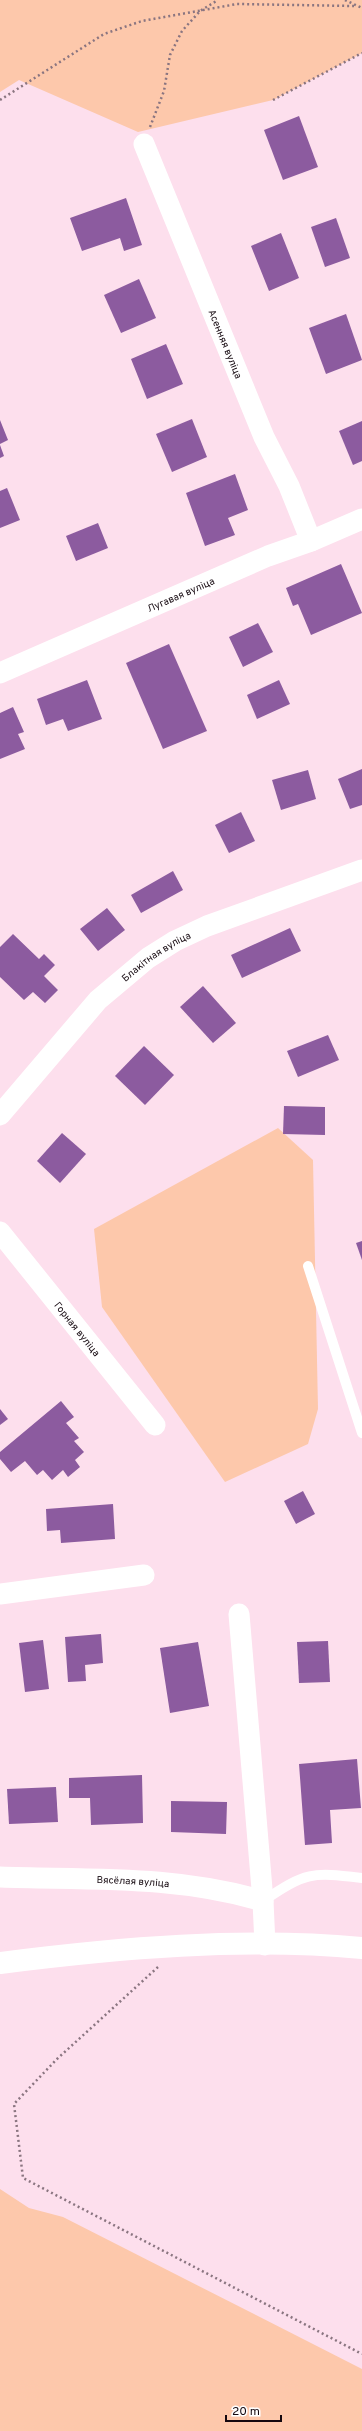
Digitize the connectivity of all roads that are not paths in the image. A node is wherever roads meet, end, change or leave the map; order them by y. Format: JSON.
{"nodes":[{"id":1,"x":144,"y":144,"type":"road end"},
{"id":2,"x":362,"y":519,"type":"edge"},
{"id":3,"x":311,"y":542,"type":"junction"},
{"id":4,"x":0,"y":673,"type":"edge"},
{"id":5,"x":362,"y":870,"type":"edge"},
{"id":6,"x":0,"y":1115,"type":"edge"},
{"id":7,"x":0,"y":1232,"type":"edge"},
{"id":8,"x":308,"y":1266,"type":"dead end"},
{"id":9,"x":155,"y":1425,"type":"dead end"},
{"id":10,"x":362,"y":1433,"type":"edge"},
{"id":11,"x":144,"y":1576,"type":"dead end"},
{"id":12,"x":0,"y":1594,"type":"edge"},
{"id":13,"x":239,"y":1614,"type":"dead end"},
{"id":14,"x":0,"y":1877,"type":"edge"},
{"id":15,"x":362,"y":1878,"type":"edge"},
{"id":16,"x":263,"y":1901,"type":"junction"},
{"id":17,"x":265,"y":1945,"type":"junction"},
{"id":18,"x":362,"y":1948,"type":"edge"},
{"id":19,"x":0,"y":1963,"type":"edge"}],
"edges":[{"from":1,"to":3,"type":"street","name":"Асенняя вуліца"},
{"from":2,"to":3,"type":"street","name":"Лугавая вуліца"},
{"from":3,"to":4,"type":"street","name":"Лугавая вуліца"},
{"from":5,"to":6,"type":"street","name":"Блакітная вуліца"},
{"from":7,"to":9,"type":"street","name":"Горная вуліца"},
{"from":8,"to":10,"type":"lane"},
{"from":11,"to":12,"type":"street"},
{"from":13,"to":16,"type":"street"},
{"from":14,"to":16,"type":"street","name":"Вясёлая вуліца"},
{"from":15,"to":16,"type":"lane"},
{"from":16,"to":17,"type":"street"},
{"from":17,"to":18,"type":"street"},
{"from":17,"to":19,"type":"street"}]}
